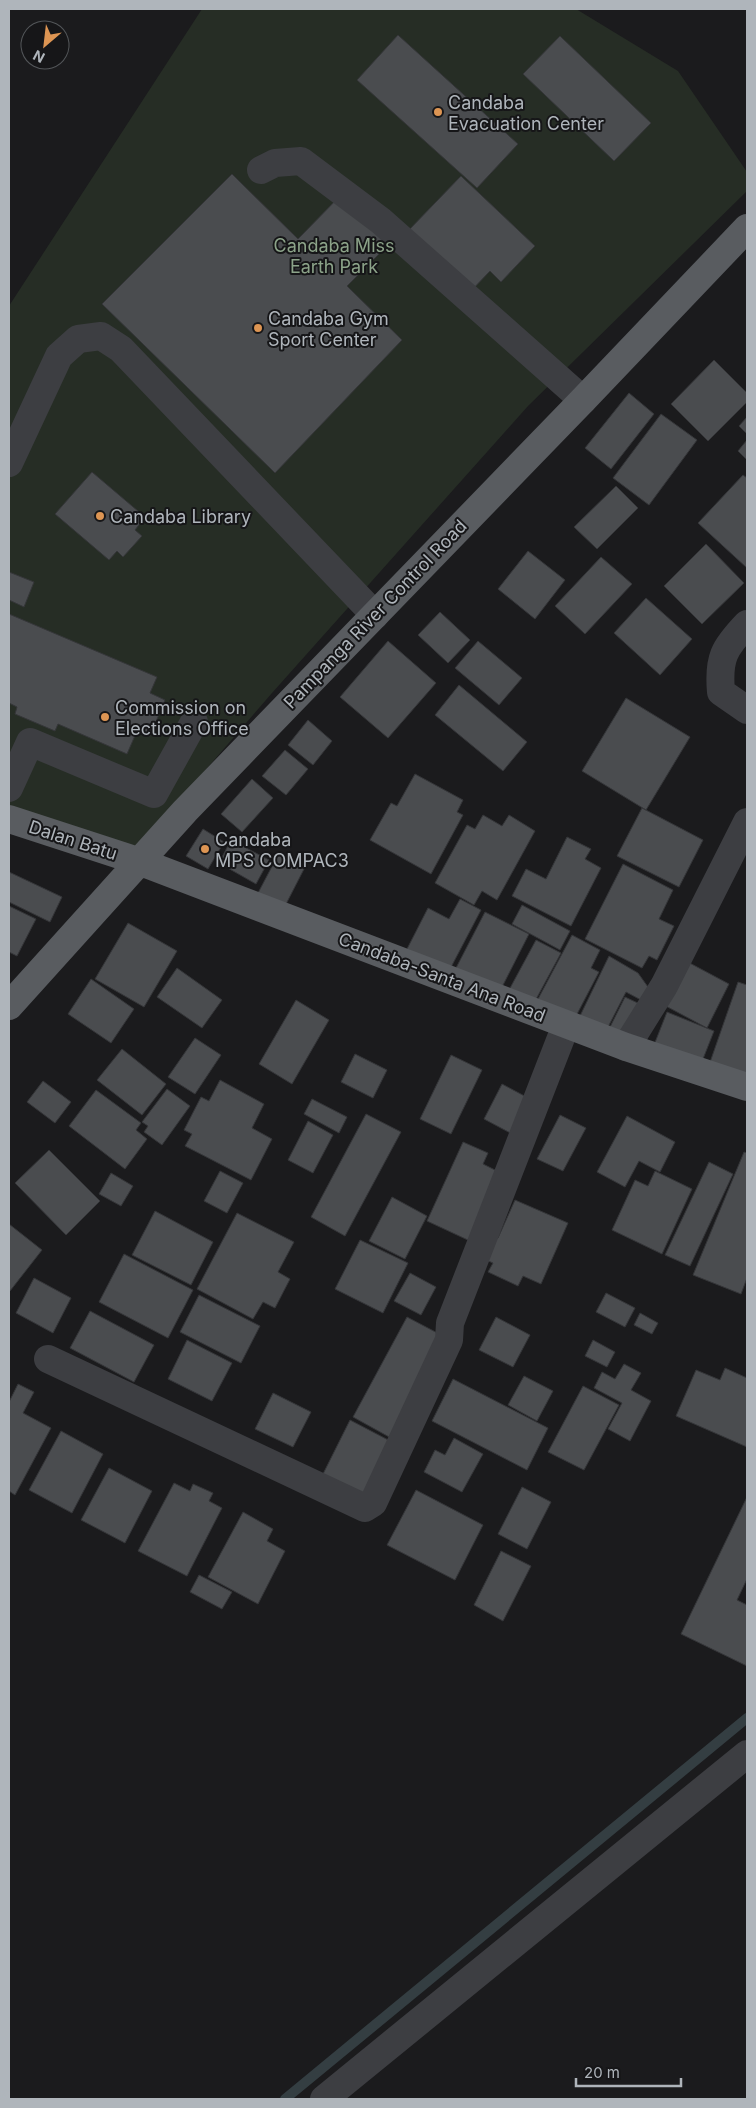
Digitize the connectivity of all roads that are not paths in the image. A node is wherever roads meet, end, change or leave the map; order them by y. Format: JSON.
{"nodes":[{"id":1,"x":261,"y":170,"type":"dead end"},
{"id":2,"x":747,"y":228,"type":"edge"},
{"id":3,"x":583,"y":400,"type":"junction"},
{"id":4,"x":9,"y":462,"type":"edge"},
{"id":5,"x":375,"y":615,"type":"junction"},
{"id":6,"x":747,"y":624,"type":"edge"},
{"id":7,"x":747,"y":710,"type":"edge"},
{"id":8,"x":194,"y":722,"type":"dead end"},
{"id":9,"x":16,"y":755,"type":"edge"},
{"id":10,"x":9,"y":788,"type":"edge"},
{"id":11,"x":154,"y":794,"type":"junction"},
{"id":12,"x":185,"y":811,"type":"junction"},
{"id":13,"x":9,"y":819,"type":"edge"},
{"id":14,"x":747,"y":822,"type":"edge"},
{"id":15,"x":138,"y":861,"type":"junction"},
{"id":16,"x":9,"y":1006,"type":"edge"},
{"id":17,"x":566,"y":1025,"type":"junction"},
{"id":18,"x":626,"y":1047,"type":"junction"},
{"id":19,"x":747,"y":1087,"type":"edge"},
{"id":20,"x":48,"y":1359,"type":"dead end"},
{"id":21,"x":747,"y":1754,"type":"edge"},
{"id":22,"x":324,"y":2099,"type":"edge"}],
"edges":[{"from":1,"to":3,"type":"street"},
{"from":2,"to":3,"type":"main road","name":"Pampanga River Control Road"},
{"from":3,"to":5,"type":"main road","name":"Pampanga River Control Road"},
{"from":4,"to":5,"type":"street"},
{"from":5,"to":12,"type":"main road","name":"Pampanga River Control Road"},
{"from":6,"to":7,"type":"street"},
{"from":8,"to":11,"type":"street"},
{"from":9,"to":10,"type":"street"},
{"from":9,"to":11,"type":"street"},
{"from":11,"to":12,"type":"street"},
{"from":12,"to":15,"type":"main road","name":"Pampanga River Control Road"},
{"from":13,"to":15,"type":"main road","name":"Dalan Batu"},
{"from":14,"to":18,"type":"street"},
{"from":15,"to":16,"type":"main road","name":"Pampanga River Control Road"},
{"from":15,"to":17,"type":"main road","name":"Candaba-Santa Ana Road"},
{"from":17,"to":18,"type":"main road","name":"Candaba-Santa Ana Road"},
{"from":17,"to":20,"type":"street"},
{"from":18,"to":19,"type":"main road","name":"Candaba-Santa Ana Road"},
{"from":21,"to":22,"type":"street"}]}
